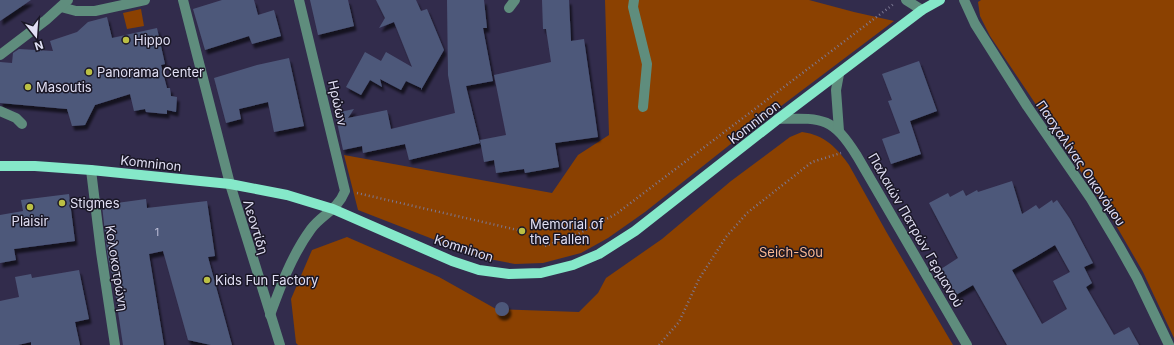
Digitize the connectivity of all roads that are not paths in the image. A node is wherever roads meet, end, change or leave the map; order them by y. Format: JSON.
{"nodes":[{"id":1,"x":68,"y":0,"type":"edge"},
{"id":2,"x":145,"y":0,"type":"edge"},
{"id":3,"x":183,"y":0,"type":"edge"},
{"id":4,"x":299,"y":0,"type":"edge"},
{"id":5,"x":634,"y":0,"type":"edge"},
{"id":6,"x":906,"y":0,"type":"edge"},
{"id":7,"x":940,"y":0,"type":"edge"},
{"id":8,"x":964,"y":0,"type":"edge"},
{"id":9,"x":60,"y":7,"type":"junction"},
{"id":10,"x":922,"y":10,"type":"junction"},
{"id":11,"x":0,"y":55,"type":"edge"},
{"id":12,"x":839,"y":74,"type":"junction"},
{"id":13,"x":643,"y":107,"type":"dead end"},
{"id":14,"x":0,"y":112,"type":"edge"},
{"id":15,"x":778,"y":119,"type":"junction"},
{"id":16,"x":22,"y":124,"type":"dead end"},
{"id":17,"x":839,"y":131,"type":"junction"},
{"id":18,"x":0,"y":166,"type":"edge"},
{"id":19,"x":91,"y":170,"type":"junction"},
{"id":20,"x":230,"y":184,"type":"junction"},
{"id":21,"x":333,"y":209,"type":"junction"},
{"id":22,"x":270,"y":315,"type":"junction"},
{"id":23,"x":116,"y":345,"type":"edge"},
{"id":24,"x":280,"y":345,"type":"edge"},
{"id":25,"x":967,"y":345,"type":"edge"},
{"id":26,"x":1169,"y":345,"type":"edge"}],
"edges":[{"from":1,"to":9,"type":"street"},
{"from":2,"to":9,"type":"street"},
{"from":3,"to":20,"type":"street","name":"Λεοντίδη"},
{"from":4,"to":21,"type":"street","name":"Ηρώων"},
{"from":5,"to":13,"type":"street"},
{"from":6,"to":10,"type":"street"},
{"from":7,"to":10,"type":"main road","name":"Komninon"},
{"from":8,"to":26,"type":"street","name":"Πασχαλίνας Οικονόμου"},
{"from":9,"to":11,"type":"street"},
{"from":10,"to":12,"type":"main road","name":"Komninon"},
{"from":12,"to":15,"type":"main road","name":"Komninon"},
{"from":12,"to":17,"type":"street"},
{"from":14,"to":16,"type":"street"},
{"from":15,"to":17,"type":"street"},
{"from":15,"to":21,"type":"main road","name":"Komninon"},
{"from":17,"to":25,"type":"street","name":"Παλαιών Πατρών Γερμανού"},
{"from":18,"to":19,"type":"main road","name":"Komninon"},
{"from":19,"to":20,"type":"main road","name":"Komninon"},
{"from":19,"to":23,"type":"street","name":"Κολοκοτρώνη"},
{"from":20,"to":21,"type":"main road","name":"Komninon"},
{"from":20,"to":22,"type":"street","name":"Λεοντίδη"},
{"from":21,"to":22,"type":"street"},
{"from":22,"to":24,"type":"street","name":"Λεοντίδη"}]}
